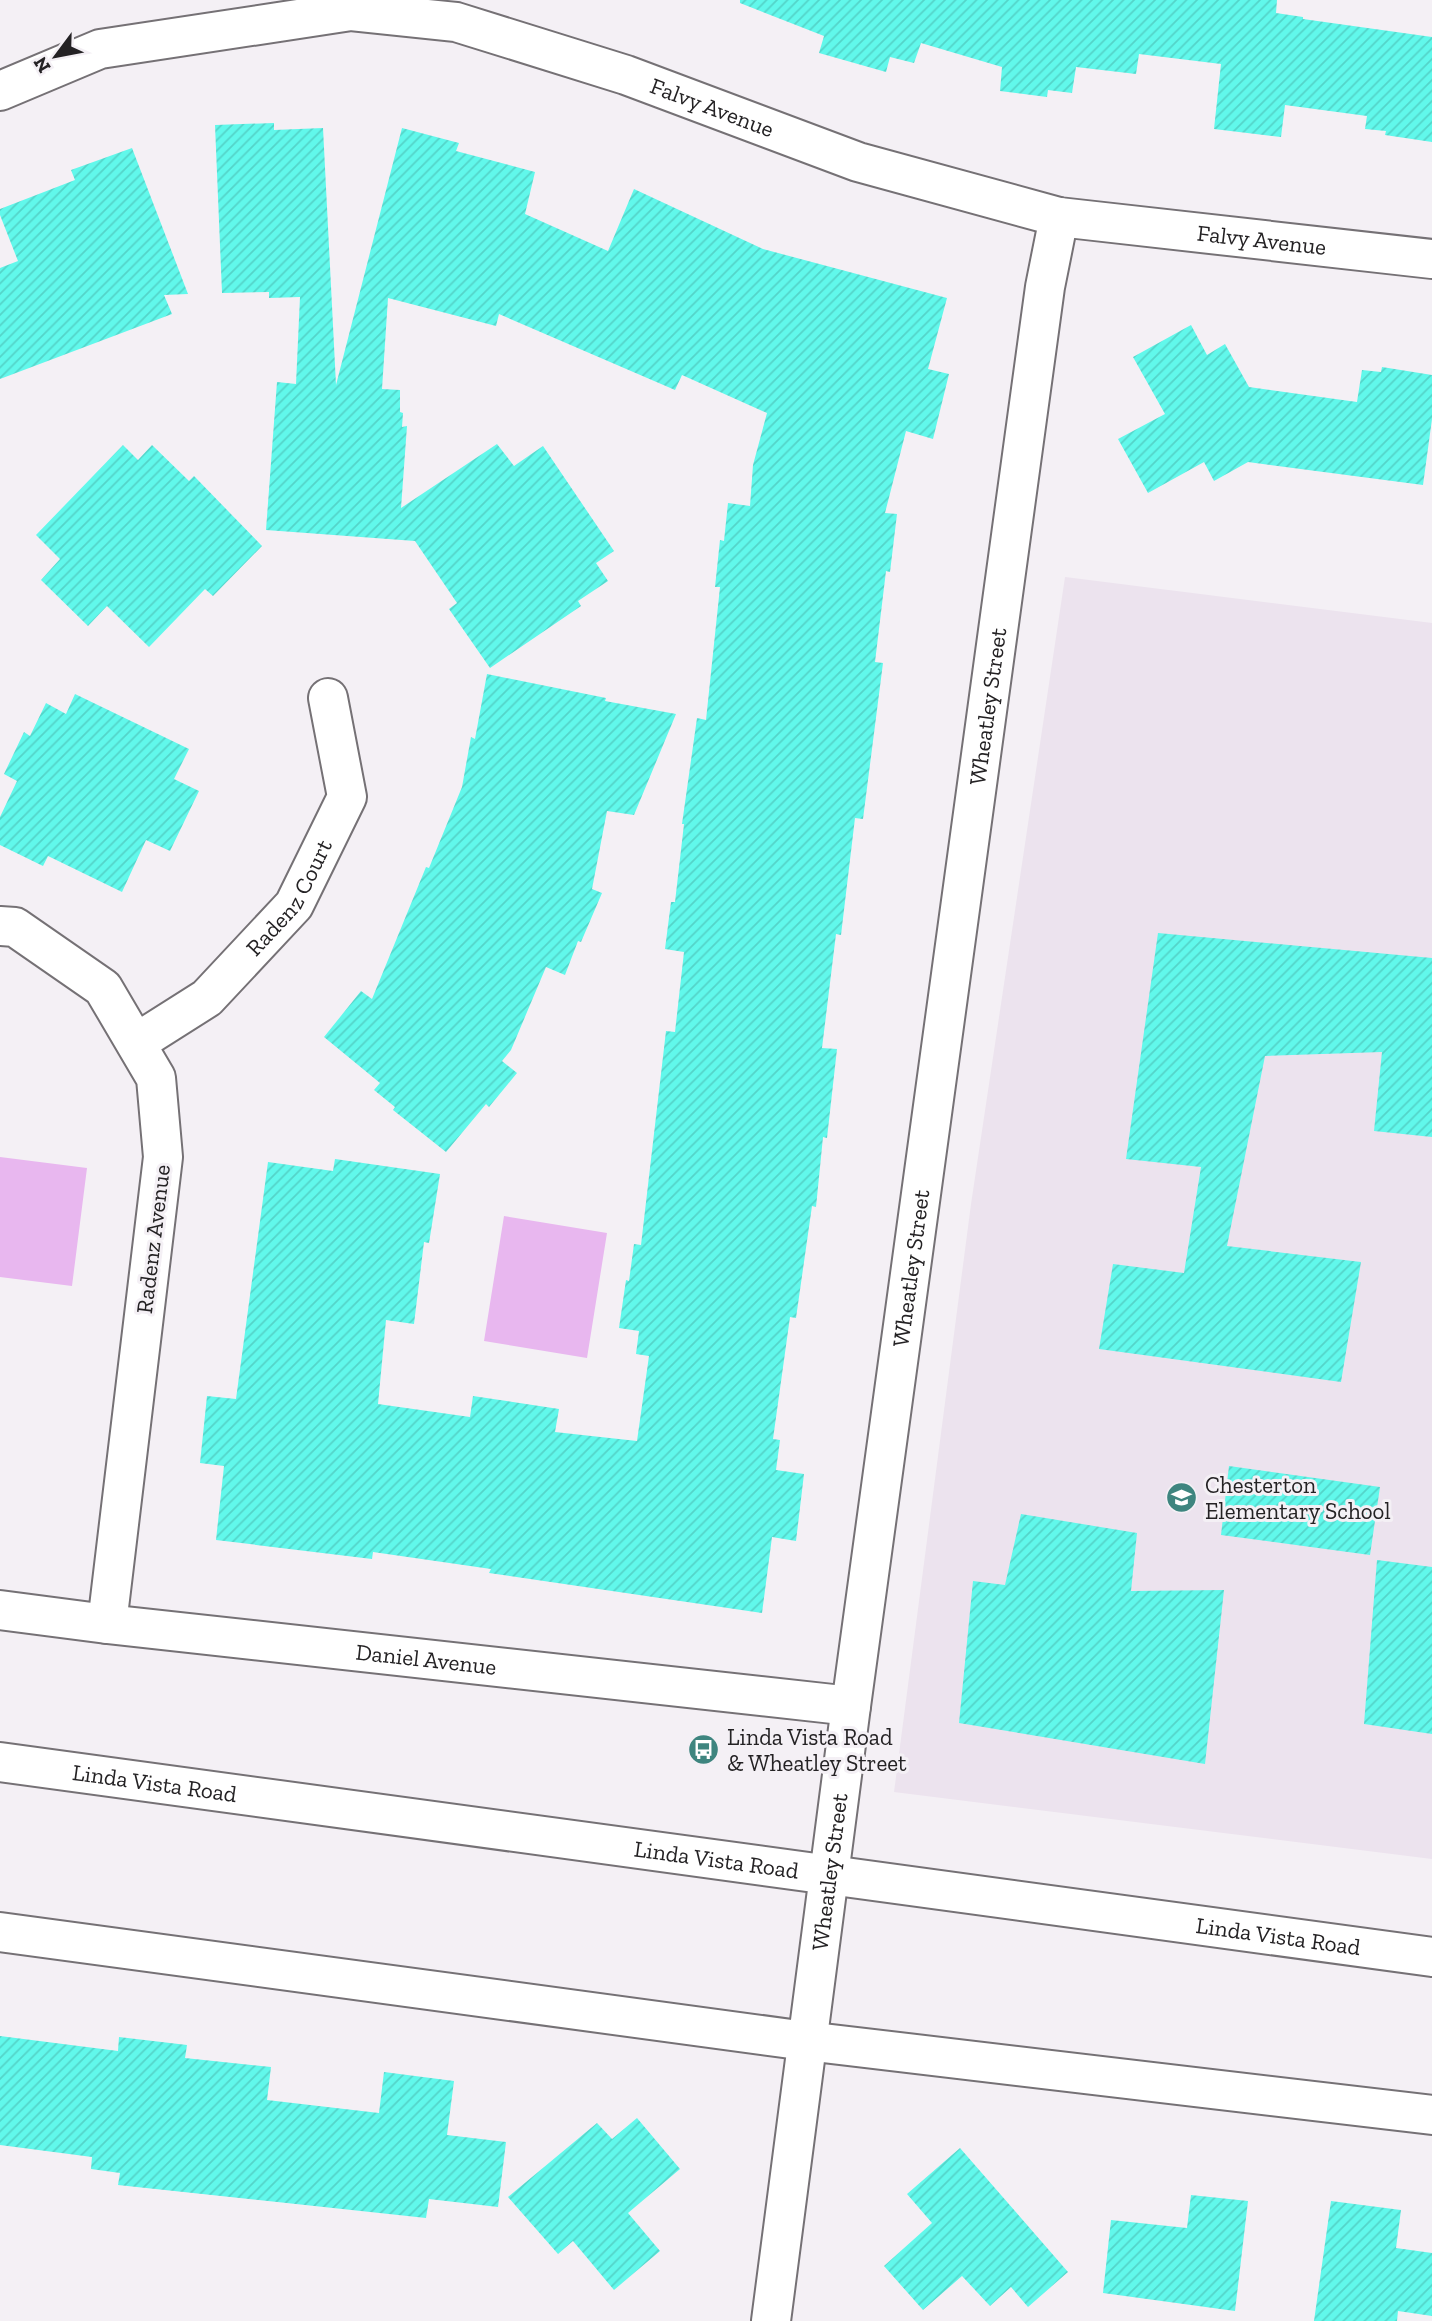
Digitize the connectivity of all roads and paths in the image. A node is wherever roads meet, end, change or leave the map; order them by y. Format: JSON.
{"nodes":[{"id":1,"x":0,"y":91,"type":"edge"},
{"id":2,"x":1059,"y":217,"type":"junction"},
{"id":3,"x":1432,"y":259,"type":"edge"},
{"id":4,"x":328,"y":698,"type":"dead end"},
{"id":5,"x":0,"y":926,"type":"edge"},
{"id":6,"x":136,"y":1043,"type":"junction"},
{"id":7,"x":0,"y":1610,"type":"edge"},
{"id":8,"x":107,"y":1624,"type":"junction"},
{"id":9,"x":851,"y":1706,"type":"junction"},
{"id":10,"x":0,"y":1762,"type":"edge"},
{"id":11,"x":830,"y":1875,"type":"junction"},
{"id":12,"x":0,"y":1932,"type":"edge"},
{"id":13,"x":1432,"y":1957,"type":"edge"},
{"id":14,"x":806,"y":2040,"type":"junction"},
{"id":15,"x":1432,"y":2115,"type":"edge"},
{"id":16,"x":771,"y":2321,"type":"edge"}],
"edges":[{"from":1,"to":2,"type":"street","name":"Falvy Avenue"},
{"from":2,"to":3,"type":"street","name":"Falvy Avenue"},
{"from":2,"to":9,"type":"street","name":"Wheatley Street"},
{"from":4,"to":6,"type":"street","name":"Radenz Court"},
{"from":5,"to":6,"type":"street","name":"Radenz Avenue"},
{"from":6,"to":8,"type":"street","name":"Radenz Avenue"},
{"from":7,"to":8,"type":"street","name":"Daniel Avenue"},
{"from":8,"to":9,"type":"street","name":"Daniel Avenue"},
{"from":9,"to":11,"type":"street","name":"Wheatley Street"},
{"from":10,"to":11,"type":"street","name":"Linda Vista Road"},
{"from":11,"to":13,"type":"street","name":"Linda Vista Road"},
{"from":11,"to":14,"type":"street","name":"Wheatley Street"},
{"from":12,"to":14,"type":"street"},
{"from":14,"to":15,"type":"street"},
{"from":14,"to":16,"type":"street","name":"Wheatley Street"}]}
